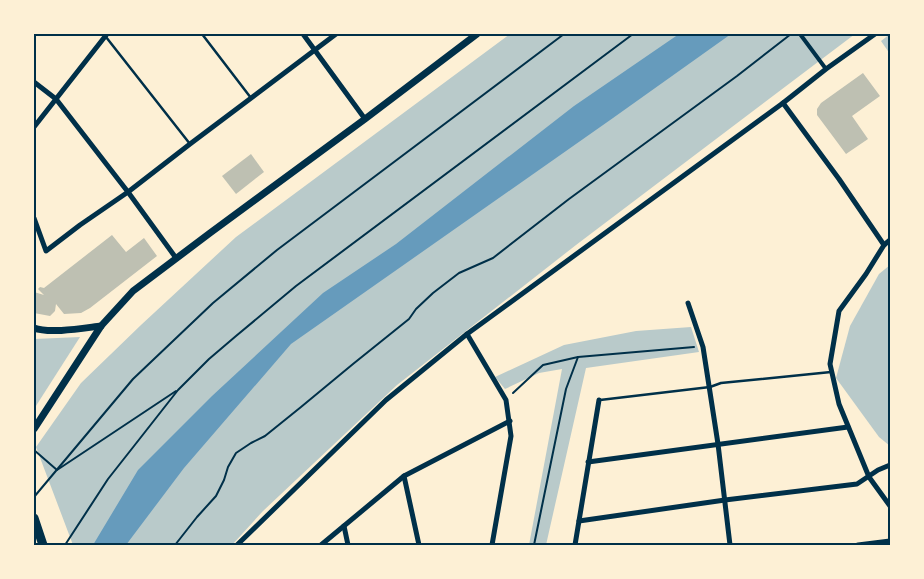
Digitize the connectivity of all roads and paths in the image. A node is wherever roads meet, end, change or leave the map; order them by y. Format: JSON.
{"nodes":[{"id":1,"x":202,"y":34,"type":"edge"},
{"id":2,"x":303,"y":34,"type":"edge"},
{"id":3,"x":336,"y":34,"type":"edge"},
{"id":4,"x":477,"y":34,"type":"edge"},
{"id":5,"x":564,"y":34,"type":"edge"},
{"id":6,"x":633,"y":34,"type":"edge"},
{"id":7,"x":791,"y":34,"type":"edge"},
{"id":8,"x":800,"y":34,"type":"edge"},
{"id":9,"x":875,"y":34,"type":"edge"},
{"id":10,"x":106,"y":35,"type":"edge"},
{"id":11,"x":315,"y":49,"type":"junction"},
{"id":12,"x":826,"y":69,"type":"junction"},
{"id":13,"x":34,"y":82,"type":"edge"},
{"id":14,"x":251,"y":98,"type":"junction"},
{"id":15,"x":56,"y":99,"type":"junction"},
{"id":16,"x":783,"y":103,"type":"junction"},
{"id":17,"x":365,"y":119,"type":"junction"},
{"id":18,"x":34,"y":127,"type":"edge"},
{"id":19,"x":190,"y":144,"type":"junction"},
{"id":20,"x":128,"y":192,"type":"junction"},
{"id":21,"x":34,"y":218,"type":"edge"},
{"id":22,"x":890,"y":240,"type":"edge"},
{"id":23,"x":884,"y":245,"type":"junction"},
{"id":24,"x":176,"y":258,"type":"junction"},
{"id":25,"x":688,"y":303,"type":"dead end"},
{"id":26,"x":102,"y":326,"type":"junction"},
{"id":27,"x":34,"y":328,"type":"edge"},
{"id":28,"x":467,"y":334,"type":"junction"},
{"id":29,"x":578,"y":357,"type":"dead end"},
{"id":30,"x":831,"y":372,"type":"junction"},
{"id":31,"x":710,"y":387,"type":"junction"},
{"id":32,"x":178,"y":390,"type":"junction"},
{"id":33,"x":506,"y":400,"type":"junction"},
{"id":34,"x":599,"y":400,"type":"joint"},
{"id":35,"x":510,"y":421,"type":"junction"},
{"id":36,"x":848,"y":427,"type":"junction"},
{"id":37,"x":34,"y":429,"type":"edge"},
{"id":38,"x":718,"y":444,"type":"junction"},
{"id":39,"x":34,"y":450,"type":"edge"},
{"id":40,"x":588,"y":462,"type":"junction"},
{"id":41,"x":890,"y":465,"type":"edge"},
{"id":42,"x":57,"y":470,"type":"junction"},
{"id":43,"x":404,"y":476,"type":"junction"},
{"id":44,"x":869,"y":477,"type":"junction"},
{"id":45,"x":34,"y":497,"type":"edge"},
{"id":46,"x":725,"y":500,"type":"junction"},
{"id":47,"x":890,"y":506,"type":"edge"},
{"id":48,"x":34,"y":518,"type":"edge"},
{"id":49,"x":579,"y":521,"type":"junction"},
{"id":50,"x":344,"y":526,"type":"junction"},
{"id":51,"x":890,"y":541,"type":"edge"},
{"id":52,"x":43,"y":545,"type":"edge"},
{"id":53,"x":66,"y":545,"type":"edge"},
{"id":54,"x":175,"y":545,"type":"edge"},
{"id":55,"x":237,"y":545,"type":"edge"},
{"id":56,"x":321,"y":545,"type":"edge"},
{"id":57,"x":348,"y":545,"type":"edge"},
{"id":58,"x":419,"y":545,"type":"edge"},
{"id":59,"x":492,"y":545,"type":"edge"},
{"id":60,"x":575,"y":545,"type":"edge"},
{"id":61,"x":730,"y":545,"type":"edge"},
{"id":62,"x":858,"y":545,"type":"edge"}],
"edges":[{"from":1,"to":14,"type":"lane"},
{"from":2,"to":11,"type":"street"},
{"from":3,"to":11,"type":"street"},
{"from":4,"to":17,"type":"street"},
{"from":5,"to":42,"type":"path"},
{"from":6,"to":32,"type":"path"},
{"from":7,"to":54,"type":"path"},
{"from":8,"to":12,"type":"street"},
{"from":9,"to":12,"type":"street"},
{"from":10,"to":15,"type":"street"},
{"from":10,"to":19,"type":"lane"},
{"from":11,"to":14,"type":"street"},
{"from":11,"to":17,"type":"street"},
{"from":12,"to":16,"type":"street"},
{"from":13,"to":15,"type":"street"},
{"from":14,"to":19,"type":"street"},
{"from":15,"to":18,"type":"street"},
{"from":15,"to":20,"type":"street"},
{"from":16,"to":23,"type":"street"},
{"from":16,"to":28,"type":"street"},
{"from":17,"to":24,"type":"street"},
{"from":19,"to":20,"type":"street"},
{"from":20,"to":21,"type":"street"},
{"from":20,"to":24,"type":"street"},
{"from":22,"to":23,"type":"street"},
{"from":23,"to":30,"type":"street"},
{"from":24,"to":26,"type":"street"},
{"from":25,"to":31,"type":"street"},
{"from":26,"to":27,"type":"street"},
{"from":26,"to":37,"type":"street"},
{"from":28,"to":33,"type":"street"},
{"from":28,"to":55,"type":"street"},
{"from":29,"to":33,"type":"path"},
{"from":30,"to":31,"type":"lane"},
{"from":30,"to":36,"type":"street"},
{"from":31,"to":34,"type":"lane"},
{"from":31,"to":38,"type":"street"},
{"from":32,"to":42,"type":"path"},
{"from":32,"to":53,"type":"path"},
{"from":33,"to":35,"type":"street"},
{"from":34,"to":40,"type":"street"},
{"from":35,"to":43,"type":"street"},
{"from":35,"to":59,"type":"street"},
{"from":36,"to":38,"type":"street"},
{"from":36,"to":44,"type":"street"},
{"from":38,"to":40,"type":"street"},
{"from":38,"to":46,"type":"street"},
{"from":39,"to":42,"type":"path"},
{"from":40,"to":49,"type":"street"},
{"from":41,"to":44,"type":"street"},
{"from":42,"to":45,"type":"path"},
{"from":43,"to":50,"type":"street"},
{"from":43,"to":58,"type":"street"},
{"from":44,"to":46,"type":"street"},
{"from":44,"to":47,"type":"street"},
{"from":46,"to":49,"type":"street"},
{"from":46,"to":61,"type":"street"},
{"from":48,"to":52,"type":"main road"},
{"from":49,"to":60,"type":"street"},
{"from":50,"to":56,"type":"street"},
{"from":50,"to":57,"type":"street"},
{"from":51,"to":62,"type":"street"}]}
